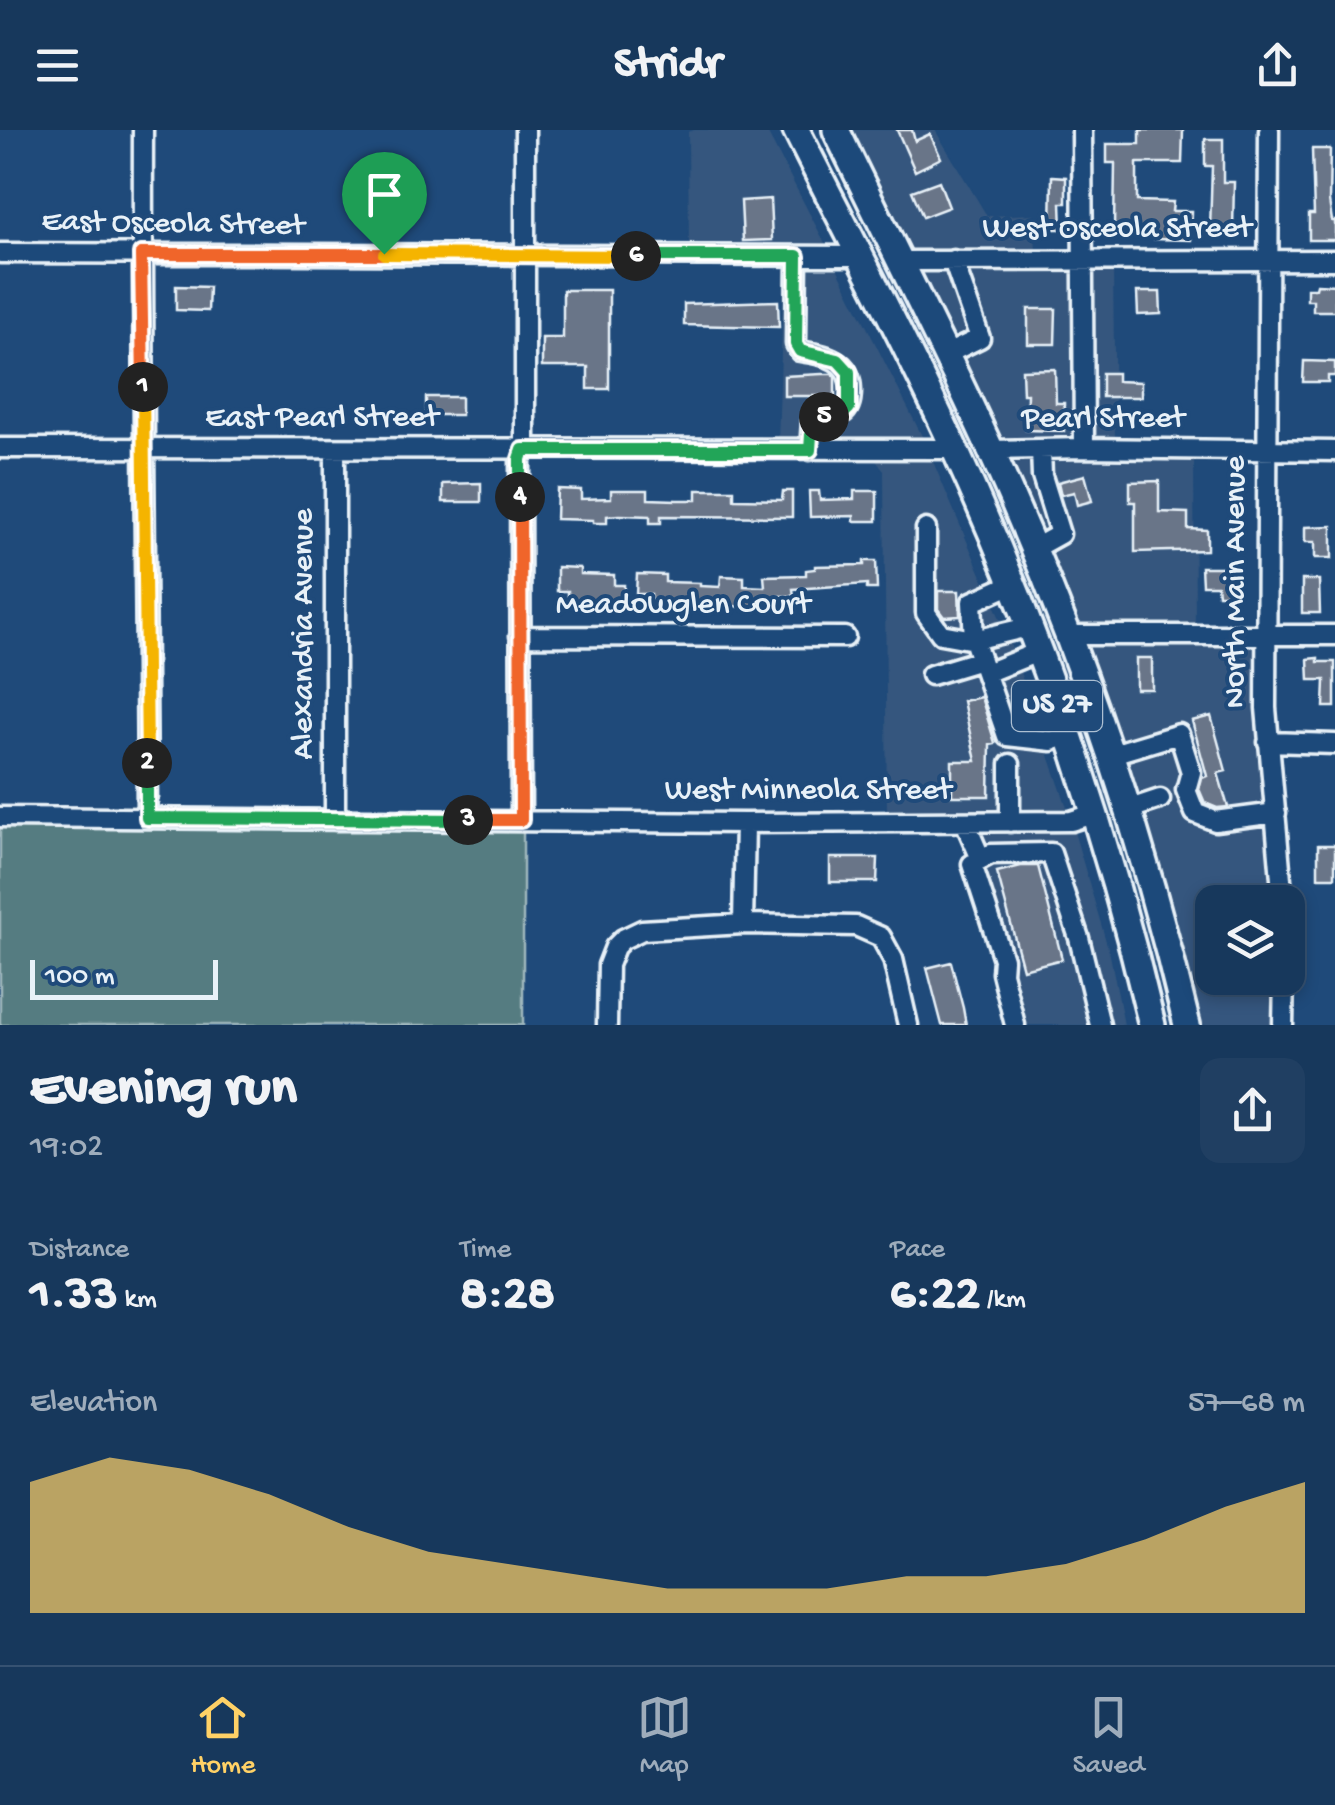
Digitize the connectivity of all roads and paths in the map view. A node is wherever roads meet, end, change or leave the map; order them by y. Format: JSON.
{"nodes":[{"id":1,"x":143,"y":130,"type":"edge"},
{"id":2,"x":525,"y":130,"type":"edge"},
{"id":3,"x":796,"y":130,"type":"edge"},
{"id":4,"x":836,"y":130,"type":"edge"},
{"id":5,"x":1082,"y":130,"type":"edge"},
{"id":6,"x":1269,"y":130,"type":"edge"},
{"id":7,"x":0,"y":253,"type":"edge"},
{"id":8,"x":141,"y":254,"type":"junction"},
{"id":9,"x":525,"y":255,"type":"junction"},
{"id":10,"x":797,"y":256,"type":"junction"},
{"id":11,"x":859,"y":256,"type":"junction"},
{"id":12,"x":953,"y":260,"type":"junction"},
{"id":13,"x":1084,"y":260,"type":"junction"},
{"id":14,"x":1269,"y":260,"type":"junction"},
{"id":15,"x":1335,"y":260,"type":"edge"},
{"id":16,"x":899,"y":261,"type":"junction"},
{"id":17,"x":945,"y":355,"type":"junction"},
{"id":18,"x":930,"y":398,"type":"junction"},
{"id":19,"x":0,"y":448,"type":"edge"},
{"id":20,"x":146,"y":448,"type":"junction"},
{"id":21,"x":1084,"y":448,"type":"junction"},
{"id":22,"x":335,"y":449,"type":"junction"},
{"id":23,"x":955,"y":449,"type":"junction"},
{"id":24,"x":1041,"y":449,"type":"junction"},
{"id":25,"x":523,"y":450,"type":"junction"},
{"id":26,"x":810,"y":450,"type":"junction"},
{"id":27,"x":991,"y":450,"type":"junction"},
{"id":28,"x":1335,"y":451,"type":"edge"},
{"id":29,"x":1268,"y":452,"type":"junction"},
{"id":30,"x":1014,"y":502,"type":"junction"},
{"id":31,"x":926,"y":529,"type":"dead end"},
{"id":32,"x":1033,"y":548,"type":"junction"},
{"id":33,"x":1012,"y":584,"type":"junction"},
{"id":34,"x":1028,"y":627,"type":"junction"},
{"id":35,"x":1067,"y":634,"type":"junction"},
{"id":36,"x":1266,"y":635,"type":"junction"},
{"id":37,"x":1335,"y":635,"type":"edge"},
{"id":38,"x":520,"y":636,"type":"junction"},
{"id":39,"x":845,"y":637,"type":"dead end"},
{"id":40,"x":974,"y":640,"type":"junction"},
{"id":41,"x":1038,"y":652,"type":"junction"},
{"id":42,"x":983,"y":666,"type":"junction"},
{"id":43,"x":931,"y":675,"type":"dead end"},
{"id":44,"x":1067,"y":735,"type":"junction"},
{"id":45,"x":1268,"y":742,"type":"junction"},
{"id":46,"x":1335,"y":744,"type":"edge"},
{"id":47,"x":1109,"y":755,"type":"junction"},
{"id":48,"x":1010,"y":764,"type":"dead end"},
{"id":49,"x":1160,"y":799,"type":"dead end"},
{"id":50,"x":1127,"y":810,"type":"junction"},
{"id":51,"x":1094,"y":814,"type":"junction"},
{"id":52,"x":1276,"y":814,"type":"junction"},
{"id":53,"x":0,"y":817,"type":"edge"},
{"id":54,"x":147,"y":818,"type":"junction"},
{"id":55,"x":335,"y":820,"type":"junction"},
{"id":56,"x":521,"y":820,"type":"junction"},
{"id":57,"x":964,"y":822,"type":"junction"},
{"id":58,"x":1010,"y":822,"type":"junction"},
{"id":59,"x":745,"y":824,"type":"junction"},
{"id":60,"x":981,"y":859,"type":"junction"},
{"id":61,"x":1282,"y":885,"type":"edge"},
{"id":62,"x":743,"y":924,"type":"junction"},
{"id":63,"x":1284,"y":995,"type":"edge"},
{"id":64,"x":608,"y":1025,"type":"edge"},
{"id":65,"x":908,"y":1025,"type":"edge"},
{"id":66,"x":1015,"y":1025,"type":"edge"},
{"id":67,"x":1100,"y":1025,"type":"edge"},
{"id":68,"x":1152,"y":1025,"type":"edge"},
{"id":69,"x":1187,"y":1025,"type":"edge"},
{"id":70,"x":1284,"y":1025,"type":"edge"}],
"edges":[{"from":1,"to":8,"type":"street"},
{"from":2,"to":9,"type":"street"},
{"from":3,"to":11,"type":"highway","number":"US 27"},
{"from":4,"to":16,"type":"highway","number":"US 27"},
{"from":5,"to":13,"type":"street"},
{"from":6,"to":14,"type":"street","name":"North Main Avenue"},
{"from":7,"to":8,"type":"street","name":"East Osceola Street"},
{"from":8,"to":9,"type":"street","name":"East Osceola Street"},
{"from":8,"to":20,"type":"street"},
{"from":9,"to":10,"type":"street"},
{"from":9,"to":25,"type":"street"},
{"from":10,"to":11,"type":"street"},
{"from":10,"to":26,"type":"street"},
{"from":11,"to":18,"type":"highway","number":"US 27"},
{"from":12,"to":13,"type":"street","name":"West Osceola Street"},
{"from":12,"to":16,"type":"street","name":"West Osceola Street"},
{"from":12,"to":17,"type":"street"},
{"from":13,"to":14,"type":"street","name":"West Osceola Street"},
{"from":13,"to":21,"type":"street"},
{"from":14,"to":15,"type":"street","name":"West Osceola Street"},
{"from":14,"to":29,"type":"street","name":"North Main Avenue"},
{"from":16,"to":17,"type":"highway","number":"US 27"},
{"from":17,"to":27,"type":"highway","number":"US 27"},
{"from":18,"to":23,"type":"highway","number":"US 27"},
{"from":18,"to":27,"type":"highway"},
{"from":19,"to":20,"type":"street","name":"East Pearl Street"},
{"from":20,"to":22,"type":"street","name":"East Pearl Street"},
{"from":20,"to":54,"type":"street"},
{"from":21,"to":24,"type":"street","name":"Pearl Street"},
{"from":21,"to":29,"type":"street","name":"Pearl Street"},
{"from":22,"to":25,"type":"street","name":"East Pearl Street"},
{"from":22,"to":55,"type":"street","name":"Alexandria Avenue"},
{"from":23,"to":26,"type":"street","name":"East Pearl Street"},
{"from":23,"to":30,"type":"highway"},
{"from":23,"to":33,"type":"highway","number":"US 27"},
{"from":24,"to":27,"type":"street","name":"Pearl Street"},
{"from":24,"to":32,"type":"street"},
{"from":25,"to":26,"type":"street","name":"East Pearl Street"},
{"from":25,"to":38,"type":"street"},
{"from":27,"to":30,"type":"highway","number":"US 27"},
{"from":28,"to":29,"type":"street","name":"Pearl Street"},
{"from":29,"to":36,"type":"street","name":"North Main Avenue"},
{"from":30,"to":32,"type":"highway","number":"US 27"},
{"from":31,"to":40,"type":"street"},
{"from":32,"to":35,"type":"highway","number":"US 27"},
{"from":33,"to":34,"type":"highway","number":"US 27"},
{"from":33,"to":40,"type":"street"},
{"from":34,"to":40,"type":"street"},
{"from":34,"to":41,"type":"highway","number":"US 27"},
{"from":35,"to":36,"type":"street"},
{"from":35,"to":47,"type":"highway","number":"US 27"},
{"from":36,"to":37,"type":"street"},
{"from":36,"to":45,"type":"street","name":"North Main Avenue"},
{"from":38,"to":39,"type":"street","name":"Meadowglen Court"},
{"from":38,"to":56,"type":"street"},
{"from":40,"to":42,"type":"street"},
{"from":41,"to":42,"type":"street"},
{"from":41,"to":44,"type":"highway","number":"US 27"},
{"from":42,"to":43,"type":"street"},
{"from":42,"to":44,"type":"street"},
{"from":44,"to":51,"type":"highway","number":"US 27"},
{"from":45,"to":46,"type":"street"},
{"from":45,"to":52,"type":"street","name":"North Main Avenue"},
{"from":47,"to":50,"type":"highway","number":"US 27"},
{"from":47,"to":52,"type":"street"},
{"from":48,"to":58,"type":"street"},
{"from":49,"to":50,"type":"street"},
{"from":50,"to":69,"type":"highway","number":"US 27"},
{"from":51,"to":58,"type":"street","name":"West Minneola Street"},
{"from":51,"to":68,"type":"highway","number":"US 27"},
{"from":52,"to":61,"type":"street","name":"North Main Avenue"},
{"from":53,"to":54,"type":"street","name":"West Minneola Street"},
{"from":54,"to":55,"type":"street","name":"West Minneola Street"},
{"from":55,"to":56,"type":"street","name":"West Minneola Street"},
{"from":56,"to":59,"type":"street","name":"West Minneola Street"},
{"from":57,"to":58,"type":"street","name":"West Minneola Street"},
{"from":57,"to":59,"type":"street","name":"West Minneola Street"},
{"from":57,"to":60,"type":"street"},
{"from":59,"to":62,"type":"street"},
{"from":60,"to":66,"type":"street"},
{"from":60,"to":67,"type":"street"},
{"from":62,"to":64,"type":"street"},
{"from":62,"to":65,"type":"street"},
{"from":63,"to":70,"type":"street"}]}
